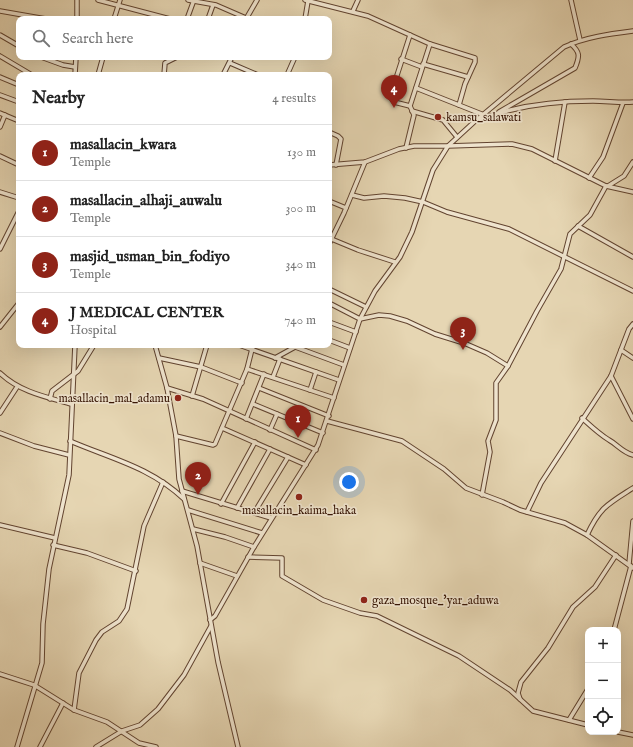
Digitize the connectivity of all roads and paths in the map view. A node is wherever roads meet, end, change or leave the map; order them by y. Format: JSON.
{"nodes":[{"id":1,"x":72,"y":0,"type":"edge"},
{"id":2,"x":77,"y":0,"type":"edge"},
{"id":3,"x":98,"y":0,"type":"edge"},
{"id":4,"x":120,"y":0,"type":"edge"},
{"id":5,"x":188,"y":0,"type":"edge"},
{"id":6,"x":218,"y":0,"type":"edge"},
{"id":7,"x":258,"y":0,"type":"edge"},
{"id":8,"x":358,"y":0,"type":"edge"},
{"id":9,"x":571,"y":0,"type":"edge"},
{"id":10,"x":193,"y":1,"type":"edge"},
{"id":11,"x":307,"y":1,"type":"edge"},
{"id":12,"x":119,"y":5,"type":"junction"},
{"id":13,"x":215,"y":5,"type":"junction"},
{"id":14,"x":0,"y":11,"type":"edge"},
{"id":15,"x":353,"y":11,"type":"junction"},
{"id":16,"x":29,"y":16,"type":"edge"},
{"id":17,"x":77,"y":16,"type":"edge"},
{"id":18,"x":115,"y":16,"type":"edge"},
{"id":19,"x":159,"y":16,"type":"edge"},
{"id":20,"x":188,"y":16,"type":"edge"},
{"id":21,"x":210,"y":16,"type":"edge"},
{"id":22,"x":239,"y":16,"type":"edge"},
{"id":23,"x":248,"y":16,"type":"edge"},
{"id":24,"x":305,"y":16,"type":"edge"},
{"id":25,"x":633,"y":31,"type":"edge"},
{"id":26,"x":0,"y":35,"type":"edge"},
{"id":27,"x":410,"y":35,"type":"junction"},
{"id":28,"x":580,"y":40,"type":"junction"},
{"id":29,"x":16,"y":44,"type":"edge"},
{"id":30,"x":430,"y":44,"type":"junction"},
{"id":31,"x":571,"y":44,"type":"junction"},
{"id":32,"x":0,"y":56,"type":"edge"},
{"id":33,"x":402,"y":59,"type":"junction"},
{"id":34,"x":49,"y":60,"type":"edge"},
{"id":35,"x":76,"y":60,"type":"edge"},
{"id":36,"x":102,"y":60,"type":"edge"},
{"id":37,"x":171,"y":60,"type":"edge"},
{"id":38,"x":231,"y":60,"type":"edge"},
{"id":39,"x":294,"y":60,"type":"edge"},
{"id":40,"x":230,"y":63,"type":"junction"},
{"id":41,"x":423,"y":65,"type":"junction"},
{"id":42,"x":76,"y":66,"type":"junction"},
{"id":43,"x":27,"y":72,"type":"edge"},
{"id":44,"x":75,"y":72,"type":"edge"},
{"id":45,"x":99,"y":72,"type":"edge"},
{"id":46,"x":164,"y":72,"type":"edge"},
{"id":47,"x":225,"y":72,"type":"edge"},
{"id":48,"x":251,"y":72,"type":"edge"},
{"id":49,"x":288,"y":72,"type":"edge"},
{"id":50,"x":0,"y":77,"type":"edge"},
{"id":51,"x":468,"y":77,"type":"junction"},
{"id":52,"x":16,"y":84,"type":"edge"},
{"id":53,"x":416,"y":88,"type":"junction"},
{"id":54,"x":0,"y":95,"type":"edge"},
{"id":55,"x":16,"y":101,"type":"edge"},
{"id":56,"x":565,"y":102,"type":"junction"},
{"id":57,"x":633,"y":102,"type":"edge"},
{"id":58,"x":623,"y":103,"type":"junction"},
{"id":59,"x":459,"y":105,"type":"junction"},
{"id":60,"x":410,"y":106,"type":"junction"},
{"id":61,"x":412,"y":110,"type":"junction"},
{"id":62,"x":0,"y":113,"type":"edge"},
{"id":63,"x":495,"y":114,"type":"junction"},
{"id":64,"x":5,"y":115,"type":"junction"},
{"id":65,"x":484,"y":115,"type":"junction"},
{"id":66,"x":16,"y":120,"type":"edge"},
{"id":67,"x":473,"y":123,"type":"junction"},
{"id":68,"x":0,"y":127,"type":"edge"},
{"id":69,"x":332,"y":133,"type":"edge"},
{"id":70,"x":458,"y":137,"type":"junction"},
{"id":71,"x":448,"y":146,"type":"junction"},
{"id":72,"x":406,"y":148,"type":"junction"},
{"id":73,"x":0,"y":156,"type":"edge"},
{"id":74,"x":555,"y":161,"type":"junction"},
{"id":75,"x":365,"y":162,"type":"junction"},
{"id":76,"x":633,"y":162,"type":"edge"},
{"id":77,"x":16,"y":164,"type":"edge"},
{"id":78,"x":336,"y":164,"type":"junction"},
{"id":79,"x":332,"y":165,"type":"edge"},
{"id":80,"x":589,"y":178,"type":"junction"},
{"id":81,"x":607,"y":186,"type":"junction"},
{"id":82,"x":0,"y":192,"type":"edge"},
{"id":83,"x":633,"y":192,"type":"edge"},
{"id":84,"x":352,"y":195,"type":"junction"},
{"id":85,"x":16,"y":197,"type":"edge"},
{"id":86,"x":332,"y":202,"type":"edge"},
{"id":87,"x":423,"y":202,"type":"junction"},
{"id":88,"x":346,"y":208,"type":"junction"},
{"id":89,"x":16,"y":217,"type":"edge"},
{"id":90,"x":578,"y":226,"type":"junction"},
{"id":91,"x":332,"y":235,"type":"edge"},
{"id":92,"x":332,"y":240,"type":"edge"},
{"id":93,"x":0,"y":249,"type":"edge"},
{"id":94,"x":564,"y":257,"type":"junction"},
{"id":95,"x":633,"y":257,"type":"edge"},
{"id":96,"x":395,"y":262,"type":"junction"},
{"id":97,"x":332,"y":289,"type":"edge"},
{"id":98,"x":633,"y":291,"type":"edge"},
{"id":99,"x":332,"y":305,"type":"edge"},
{"id":100,"x":366,"y":306,"type":"junction"},
{"id":101,"x":16,"y":307,"type":"edge"},
{"id":102,"x":360,"y":319,"type":"junction"},
{"id":103,"x":332,"y":323,"type":"edge"},
{"id":104,"x":633,"y":324,"type":"edge"},
{"id":105,"x":0,"y":327,"type":"edge"},
{"id":106,"x":356,"y":332,"type":"junction"},
{"id":107,"x":332,"y":341,"type":"edge"},
{"id":108,"x":75,"y":348,"type":"edge"},
{"id":109,"x":92,"y":348,"type":"edge"},
{"id":110,"x":156,"y":348,"type":"edge"},
{"id":111,"x":206,"y":348,"type":"edge"},
{"id":112,"x":246,"y":348,"type":"edge"},
{"id":113,"x":295,"y":348,"type":"edge"},
{"id":114,"x":300,"y":348,"type":"edge"},
{"id":115,"x":350,"y":348,"type":"junction"},
{"id":116,"x":252,"y":350,"type":"junction"},
{"id":117,"x":621,"y":350,"type":"junction"},
{"id":118,"x":159,"y":358,"type":"junction"},
{"id":119,"x":275,"y":358,"type":"junction"},
{"id":120,"x":633,"y":358,"type":"edge"},
{"id":121,"x":280,"y":360,"type":"junction"},
{"id":122,"x":344,"y":365,"type":"junction"},
{"id":123,"x":508,"y":366,"type":"junction"},
{"id":124,"x":201,"y":367,"type":"junction"},
{"id":125,"x":247,"y":369,"type":"junction"},
{"id":126,"x":316,"y":372,"type":"junction"},
{"id":127,"x":0,"y":373,"type":"edge"},
{"id":128,"x":264,"y":374,"type":"junction"},
{"id":129,"x":73,"y":375,"type":"junction"},
{"id":130,"x":611,"y":376,"type":"junction"},
{"id":131,"x":273,"y":377,"type":"junction"},
{"id":132,"x":339,"y":380,"type":"junction"},
{"id":133,"x":242,"y":382,"type":"junction"},
{"id":134,"x":17,"y":387,"type":"junction"},
{"id":135,"x":168,"y":388,"type":"junction"},
{"id":136,"x":259,"y":388,"type":"junction"},
{"id":137,"x":310,"y":390,"type":"junction"},
{"id":138,"x":192,"y":396,"type":"junction"},
{"id":139,"x":334,"y":398,"type":"junction"},
{"id":140,"x":50,"y":399,"type":"junction"},
{"id":141,"x":72,"y":404,"type":"junction"},
{"id":142,"x":253,"y":404,"type":"junction"},
{"id":143,"x":229,"y":412,"type":"junction"},
{"id":144,"x":0,"y":413,"type":"edge"},
{"id":145,"x":277,"y":414,"type":"junction"},
{"id":146,"x":329,"y":416,"type":"junction"},
{"id":147,"x":582,"y":418,"type":"junction"},
{"id":148,"x":246,"y":419,"type":"junction"},
{"id":149,"x":633,"y":419,"type":"edge"},
{"id":150,"x":327,"y":421,"type":"junction"},
{"id":151,"x":222,"y":428,"type":"junction"},
{"id":152,"x":270,"y":430,"type":"junction"},
{"id":153,"x":0,"y":433,"type":"edge"},
{"id":154,"x":323,"y":433,"type":"junction"},
{"id":155,"x":176,"y":436,"type":"junction"},
{"id":156,"x":70,"y":441,"type":"junction"},
{"id":157,"x":255,"y":442,"type":"junction"},
{"id":158,"x":270,"y":449,"type":"junction"},
{"id":159,"x":316,"y":450,"type":"junction"},
{"id":160,"x":69,"y":455,"type":"junction"},
{"id":161,"x":633,"y":455,"type":"edge"},
{"id":162,"x":288,"y":457,"type":"junction"},
{"id":163,"x":306,"y":465,"type":"junction"},
{"id":164,"x":163,"y":482,"type":"junction"},
{"id":165,"x":633,"y":488,"type":"edge"},
{"id":166,"x":182,"y":492,"type":"junction"},
{"id":167,"x":482,"y":495,"type":"junction"},
{"id":168,"x":185,"y":500,"type":"junction"},
{"id":169,"x":221,"y":504,"type":"junction"},
{"id":170,"x":237,"y":508,"type":"junction"},
{"id":171,"x":188,"y":510,"type":"junction"},
{"id":172,"x":527,"y":512,"type":"junction"},
{"id":173,"x":254,"y":513,"type":"junction"},
{"id":174,"x":271,"y":518,"type":"junction"},
{"id":175,"x":633,"y":521,"type":"edge"},
{"id":176,"x":0,"y":525,"type":"edge"},
{"id":177,"x":193,"y":529,"type":"junction"},
{"id":178,"x":262,"y":533,"type":"junction"},
{"id":179,"x":587,"y":535,"type":"junction"},
{"id":180,"x":55,"y":538,"type":"junction"},
{"id":181,"x":53,"y":545,"type":"junction"},
{"id":182,"x":254,"y":547,"type":"junction"},
{"id":183,"x":616,"y":555,"type":"junction"},
{"id":184,"x":248,"y":557,"type":"junction"},
{"id":185,"x":200,"y":563,"type":"junction"},
{"id":186,"x":631,"y":566,"type":"edge"},
{"id":187,"x":136,"y":570,"type":"junction"},
{"id":188,"x":237,"y":576,"type":"junction"},
{"id":189,"x":210,"y":620,"type":"junction"},
{"id":190,"x":211,"y":626,"type":"junction"},
{"id":191,"x":615,"y":627,"type":"edge"},
{"id":192,"x":0,"y":674,"type":"edge"},
{"id":193,"x":34,"y":685,"type":"junction"},
{"id":194,"x":585,"y":694,"type":"edge"},
{"id":195,"x":520,"y":700,"type":"junction"},
{"id":196,"x":63,"y":703,"type":"junction"},
{"id":197,"x":74,"y":710,"type":"junction"},
{"id":198,"x":569,"y":720,"type":"junction"},
{"id":199,"x":585,"y":724,"type":"edge"},
{"id":200,"x":122,"y":731,"type":"junction"},
{"id":201,"x":621,"y":733,"type":"edge"},
{"id":202,"x":633,"y":735,"type":"edge"},
{"id":203,"x":17,"y":747,"type":"edge"},
{"id":204,"x":40,"y":747,"type":"edge"},
{"id":205,"x":96,"y":747,"type":"edge"},
{"id":206,"x":156,"y":747,"type":"edge"},
{"id":207,"x":238,"y":747,"type":"edge"}],
"edges":[{"from":1,"to":2,"type":"street"},
{"from":2,"to":17,"type":"street"},
{"from":3,"to":12,"type":"street"},
{"from":4,"to":12,"type":"street"},
{"from":5,"to":10,"type":"street"},
{"from":6,"to":13,"type":"street"},
{"from":7,"to":23,"type":"street"},
{"from":8,"to":15,"type":"street"},
{"from":9,"to":28,"type":"street"},
{"from":10,"to":13,"type":"street"},
{"from":10,"to":20,"type":"street"},
{"from":11,"to":15,"type":"street"},
{"from":11,"to":24,"type":"street"},
{"from":12,"to":18,"type":"street"},
{"from":12,"to":19,"type":"street"},
{"from":13,"to":21,"type":"street"},
{"from":13,"to":22,"type":"street"},
{"from":14,"to":16,"type":"street"},
{"from":15,"to":27,"type":"street"},
{"from":25,"to":28,"type":"street"},
{"from":26,"to":29,"type":"street"},
{"from":27,"to":30,"type":"street"},
{"from":27,"to":33,"type":"street"},
{"from":28,"to":31,"type":"street"},
{"from":30,"to":41,"type":"street"},
{"from":30,"to":51,"type":"street"},
{"from":31,"to":63,"type":"street"},
{"from":31,"to":65,"type":"street"},
{"from":32,"to":43,"type":"street"},
{"from":33,"to":41,"type":"street"},
{"from":33,"to":60,"type":"street"},
{"from":34,"to":42,"type":"street"},
{"from":35,"to":42,"type":"street"},
{"from":36,"to":45,"type":"street"},
{"from":37,"to":46,"type":"street"},
{"from":38,"to":40,"type":"street"},
{"from":39,"to":49,"type":"street"},
{"from":40,"to":47,"type":"street"},
{"from":40,"to":48,"type":"street"},
{"from":41,"to":51,"type":"street"},
{"from":41,"to":53,"type":"street"},
{"from":42,"to":44,"type":"street"},
{"from":50,"to":52,"type":"street"},
{"from":51,"to":59,"type":"street"},
{"from":53,"to":59,"type":"street"},
{"from":53,"to":60,"type":"street"},
{"from":54,"to":55,"type":"street"},
{"from":56,"to":58,"type":"street"},
{"from":56,"to":63,"type":"street"},
{"from":56,"to":74,"type":"street"},
{"from":57,"to":58,"type":"street"},
{"from":58,"to":80,"type":"street"},
{"from":59,"to":65,"type":"street"},
{"from":60,"to":61,"type":"street"},
{"from":61,"to":70,"type":"street"},
{"from":61,"to":72,"type":"street"},
{"from":62,"to":64,"type":"street"},
{"from":63,"to":67,"type":"street"},
{"from":64,"to":66,"type":"street"},
{"from":64,"to":68,"type":"street"},
{"from":65,"to":67,"type":"street"},
{"from":67,"to":70,"type":"street"},
{"from":69,"to":78,"type":"street"},
{"from":70,"to":71,"type":"street"},
{"from":71,"to":72,"type":"street"},
{"from":71,"to":74,"type":"street"},
{"from":71,"to":87,"type":"street"},
{"from":72,"to":75,"type":"street"},
{"from":73,"to":77,"type":"street"},
{"from":74,"to":80,"type":"street"},
{"from":75,"to":78,"type":"street"},
{"from":75,"to":84,"type":"street"},
{"from":76,"to":81,"type":"street"},
{"from":78,"to":79,"type":"street"},
{"from":80,"to":81,"type":"street"},
{"from":81,"to":83,"type":"street"},
{"from":81,"to":90,"type":"street"},
{"from":82,"to":85,"type":"street"},
{"from":84,"to":87,"type":"street"},
{"from":84,"to":88,"type":"street"},
{"from":86,"to":88,"type":"street"},
{"from":87,"to":94,"type":"street"},
{"from":87,"to":96,"type":"street"},
{"from":88,"to":91,"type":"street"},
{"from":89,"to":93,"type":"street"},
{"from":90,"to":94,"type":"street"},
{"from":90,"to":95,"type":"street"},
{"from":92,"to":96,"type":"street"},
{"from":94,"to":98,"type":"street"},
{"from":94,"to":123,"type":"street"},
{"from":96,"to":100,"type":"street"},
{"from":97,"to":100,"type":"street"},
{"from":99,"to":102,"type":"street"},
{"from":100,"to":102,"type":"street"},
{"from":101,"to":105,"type":"street"},
{"from":102,"to":106,"type":"street"},
{"from":102,"to":123,"type":"street"},
{"from":103,"to":106,"type":"street"},
{"from":104,"to":117,"type":"street"},
{"from":106,"to":115,"type":"street"},
{"from":107,"to":115,"type":"street"},
{"from":108,"to":129,"type":"street"},
{"from":109,"to":129,"type":"street"},
{"from":110,"to":118,"type":"street"},
{"from":111,"to":124,"type":"street"},
{"from":112,"to":116,"type":"street"},
{"from":113,"to":119,"type":"street"},
{"from":114,"to":122,"type":"street"},
{"from":115,"to":122,"type":"street"},
{"from":116,"to":119,"type":"street"},
{"from":116,"to":125,"type":"street"},
{"from":117,"to":120,"type":"street"},
{"from":117,"to":130,"type":"street"},
{"from":118,"to":124,"type":"street"},
{"from":118,"to":135,"type":"street"},
{"from":119,"to":121,"type":"street"},
{"from":121,"to":126,"type":"street"},
{"from":121,"to":131,"type":"street"},
{"from":122,"to":132,"type":"street"},
{"from":123,"to":167,"type":"street"},
{"from":124,"to":133,"type":"street"},
{"from":124,"to":138,"type":"street"},
{"from":125,"to":128,"type":"street"},
{"from":125,"to":133,"type":"street"},
{"from":126,"to":132,"type":"street"},
{"from":126,"to":137,"type":"street"},
{"from":127,"to":134,"type":"street"},
{"from":128,"to":131,"type":"street"},
{"from":128,"to":136,"type":"street"},
{"from":129,"to":140,"type":"street"},
{"from":129,"to":141,"type":"street"},
{"from":130,"to":147,"type":"street"},
{"from":130,"to":149,"type":"street"},
{"from":131,"to":137,"type":"street"},
{"from":132,"to":139,"type":"street"},
{"from":133,"to":143,"type":"street"},
{"from":134,"to":140,"type":"street"},
{"from":134,"to":144,"type":"street"},
{"from":135,"to":138,"type":"street"},
{"from":135,"to":155,"type":"street"},
{"from":136,"to":142,"type":"street"},
{"from":136,"to":146,"type":"street"},
{"from":137,"to":139,"type":"street"},
{"from":138,"to":143,"type":"street"},
{"from":139,"to":146,"type":"street"},
{"from":140,"to":141,"type":"street"},
{"from":141,"to":156,"type":"street"},
{"from":142,"to":145,"type":"street"},
{"from":142,"to":148,"type":"street"},
{"from":143,"to":148,"type":"street"},
{"from":143,"to":151,"type":"street"},
{"from":145,"to":152,"type":"street"},
{"from":145,"to":154,"type":"street"},
{"from":146,"to":150,"type":"street"},
{"from":147,"to":161,"type":"street"},
{"from":147,"to":172,"type":"street"},
{"from":148,"to":152,"type":"street"},
{"from":150,"to":154,"type":"street"},
{"from":150,"to":167,"type":"street"},
{"from":151,"to":155,"type":"street"},
{"from":151,"to":157,"type":"street"},
{"from":152,"to":159,"type":"street"},
{"from":153,"to":160,"type":"street"},
{"from":154,"to":159,"type":"street"},
{"from":155,"to":166,"type":"street"},
{"from":156,"to":160,"type":"street"},
{"from":156,"to":164,"type":"street"},
{"from":157,"to":158,"type":"street"},
{"from":157,"to":169,"type":"street"},
{"from":158,"to":162,"type":"street"},
{"from":158,"to":170,"type":"street"},
{"from":159,"to":163,"type":"street"},
{"from":160,"to":180,"type":"street"},
{"from":162,"to":163,"type":"street"},
{"from":162,"to":173,"type":"street"},
{"from":163,"to":174,"type":"street"},
{"from":164,"to":168,"type":"street"},
{"from":164,"to":187,"type":"street"},
{"from":165,"to":179,"type":"street"},
{"from":166,"to":168,"type":"street"},
{"from":166,"to":169,"type":"street"},
{"from":167,"to":172,"type":"street"},
{"from":168,"to":171,"type":"street"},
{"from":169,"to":170,"type":"street"},
{"from":170,"to":173,"type":"street"},
{"from":171,"to":177,"type":"street"},
{"from":171,"to":178,"type":"street"},
{"from":172,"to":179,"type":"street"},
{"from":173,"to":174,"type":"street"},
{"from":174,"to":178,"type":"street"},
{"from":175,"to":186,"type":"street"},
{"from":176,"to":180,"type":"street"},
{"from":177,"to":182,"type":"street"},
{"from":177,"to":185,"type":"street"},
{"from":178,"to":182,"type":"street"},
{"from":179,"to":183,"type":"street"},
{"from":180,"to":181,"type":"street"},
{"from":181,"to":187,"type":"street"},
{"from":181,"to":193,"type":"street"},
{"from":182,"to":184,"type":"street"},
{"from":183,"to":186,"type":"street"},
{"from":183,"to":195,"type":"street"},
{"from":184,"to":188,"type":"street"},
{"from":184,"to":195,"type":"street"},
{"from":185,"to":188,"type":"street"},
{"from":185,"to":189,"type":"street"},
{"from":186,"to":191,"type":"street"},
{"from":187,"to":197,"type":"street"},
{"from":188,"to":189,"type":"street"},
{"from":189,"to":190,"type":"street"},
{"from":190,"to":200,"type":"street"},
{"from":190,"to":207,"type":"street"},
{"from":192,"to":193,"type":"street"},
{"from":193,"to":196,"type":"street"},
{"from":193,"to":203,"type":"street"},
{"from":194,"to":198,"type":"street"},
{"from":195,"to":198,"type":"street"},
{"from":196,"to":197,"type":"street"},
{"from":196,"to":204,"type":"street"},
{"from":197,"to":200,"type":"street"},
{"from":198,"to":199,"type":"street"},
{"from":200,"to":205,"type":"street"},
{"from":200,"to":206,"type":"street"},
{"from":201,"to":202,"type":"street"}]}
